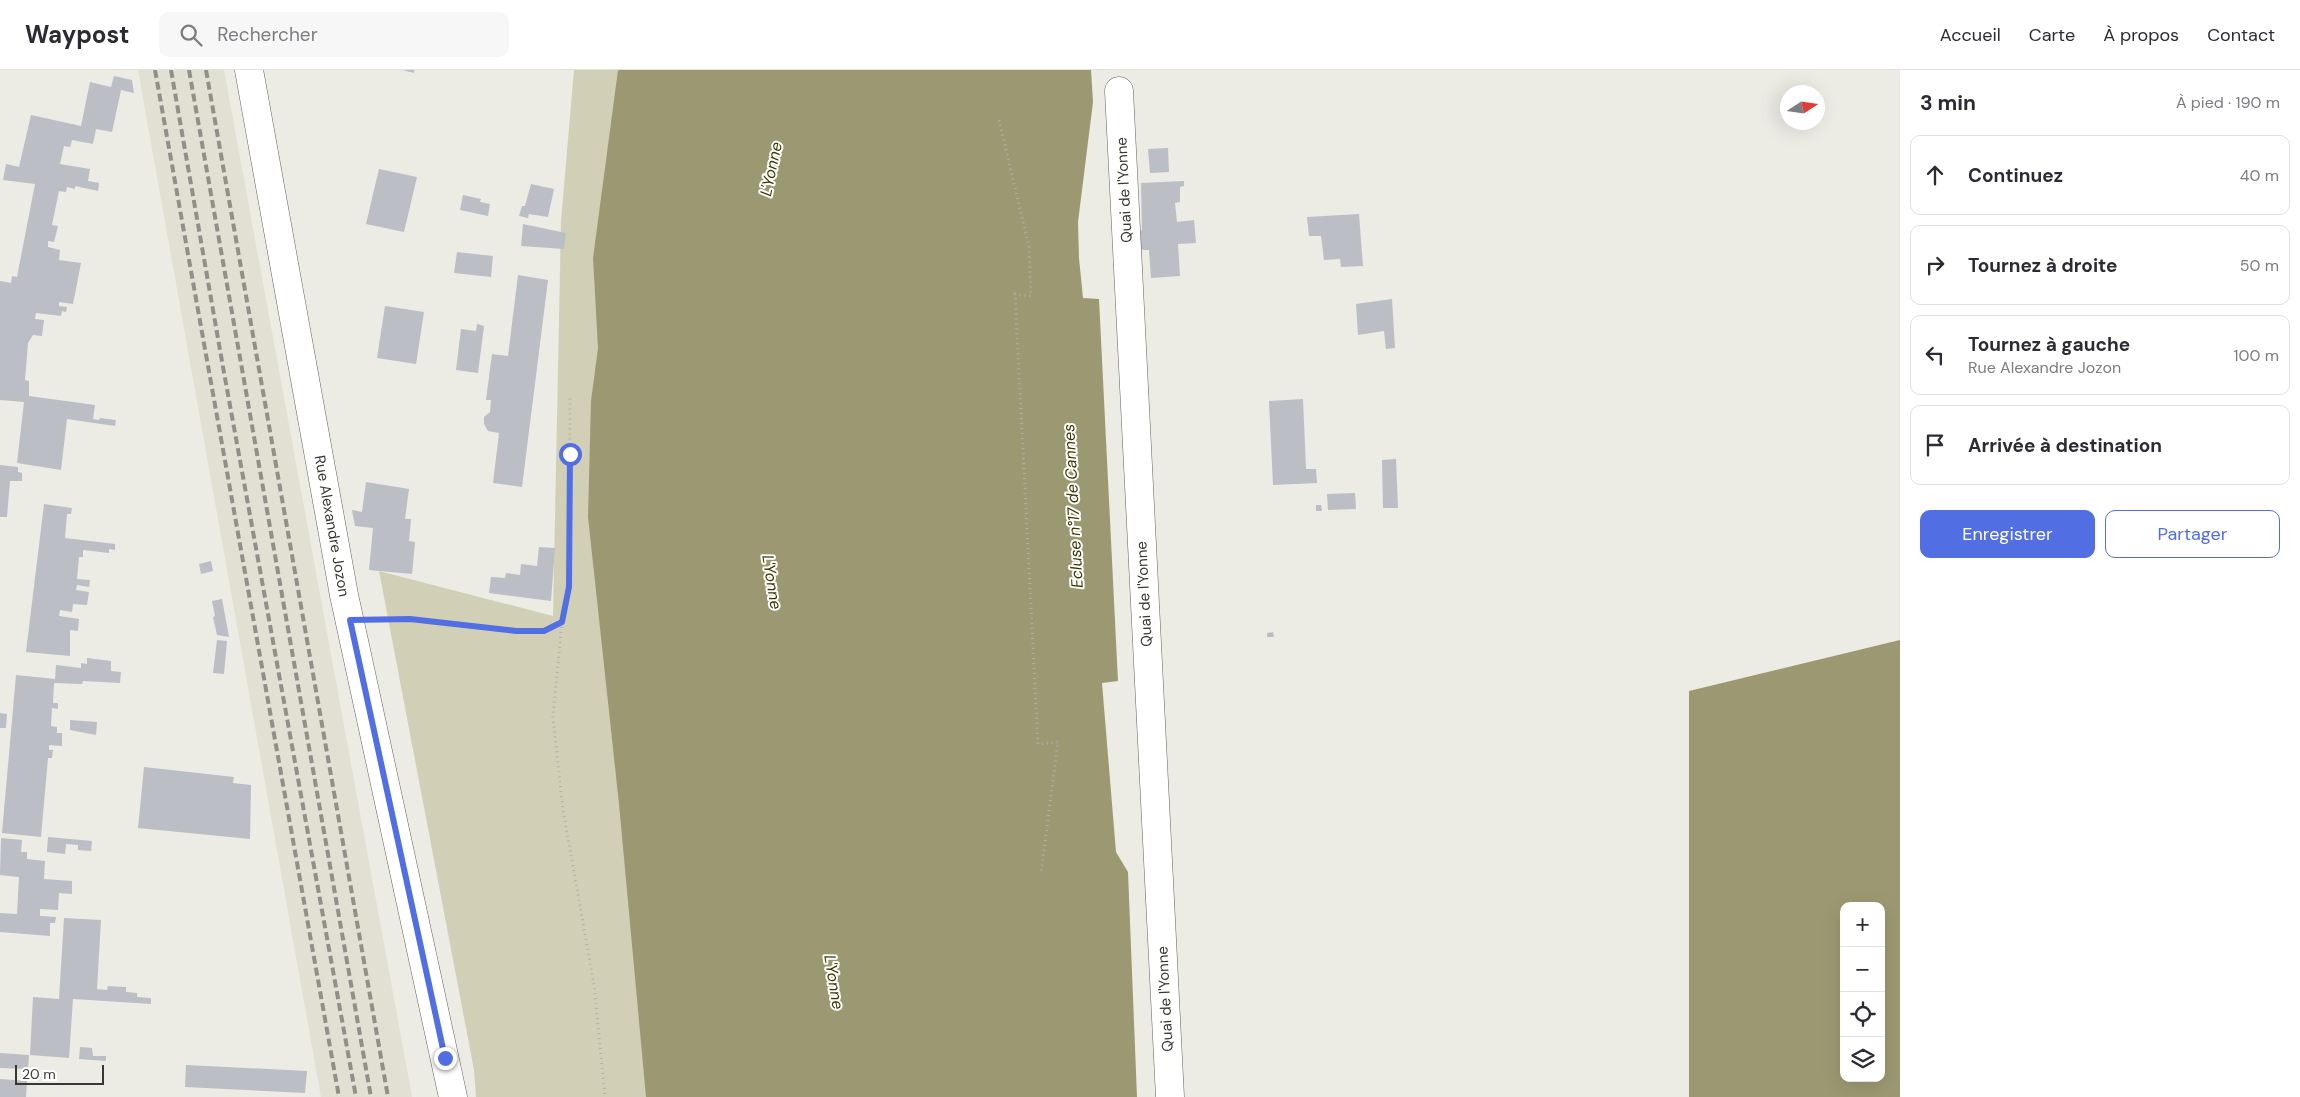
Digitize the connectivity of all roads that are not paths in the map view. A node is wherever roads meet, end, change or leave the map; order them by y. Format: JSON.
{"nodes":[{"id":1,"x":249,"y":70,"type":"edge"},
{"id":2,"x":1119,"y":91,"type":"dead end"},
{"id":3,"x":453,"y":1097,"type":"edge"},
{"id":4,"x":1170,"y":1097,"type":"edge"}],
"edges":[{"from":1,"to":3,"type":"street","name":"Rue Alexandre Jozon"},
{"from":2,"to":4,"type":"street","name":"Quai de l'Yonne"}]}
